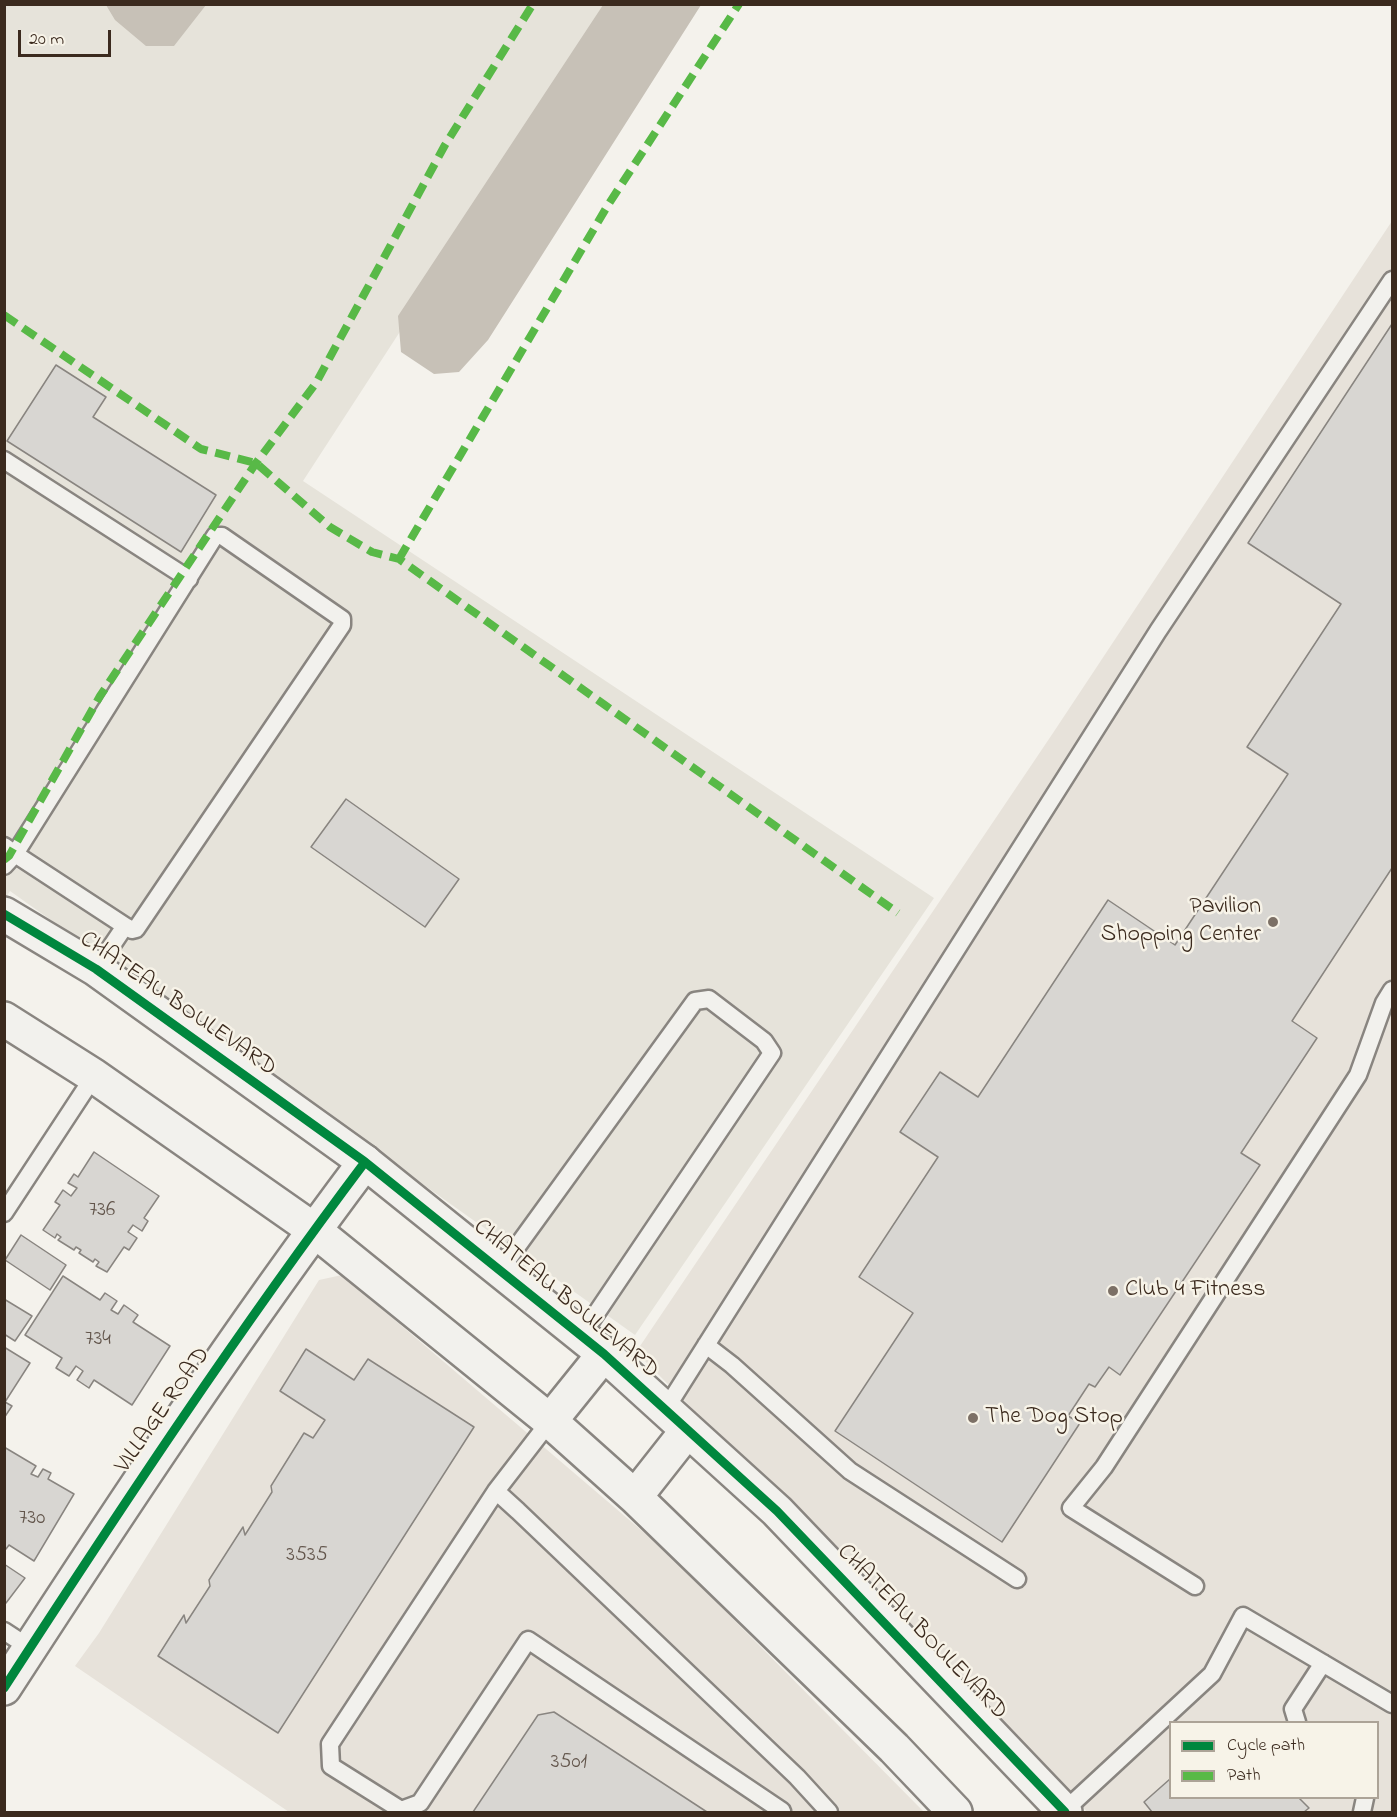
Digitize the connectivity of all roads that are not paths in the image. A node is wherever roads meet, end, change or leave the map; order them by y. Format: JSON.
{"nodes":[{"id":1,"x":1392,"y":280,"type":"edge"},
{"id":2,"x":4,"y":460,"type":"edge"},
{"id":3,"x":189,"y":579,"type":"junction"},
{"id":4,"x":8,"y":856,"type":"edge"},
{"id":5,"x":4,"y":914,"type":"edge"},
{"id":6,"x":125,"y":926,"type":"junction"},
{"id":7,"x":96,"y":969,"type":"junction"},
{"id":8,"x":1392,"y":990,"type":"edge"},
{"id":9,"x":4,"y":1019,"type":"edge"},
{"id":10,"x":94,"y":1076,"type":"junction"},
{"id":11,"x":365,"y":1161,"type":"junction"},
{"id":12,"x":4,"y":1213,"type":"edge"},
{"id":13,"x":314,"y":1230,"type":"junction"},
{"id":14,"x":500,"y":1270,"type":"junction"},
{"id":15,"x":592,"y":1345,"type":"junction"},
{"id":16,"x":706,"y":1345,"type":"junction"},
{"id":17,"x":676,"y":1420,"type":"junction"},
{"id":18,"x":550,"y":1421,"type":"junction"},
{"id":19,"x":496,"y":1491,"type":"junction"},
{"id":20,"x":635,"y":1497,"type":"junction"},
{"id":21,"x":1017,"y":1580,"type":"dead end"},
{"id":22,"x":1195,"y":1586,"type":"dead end"},
{"id":23,"x":17,"y":1640,"type":"edge"},
{"id":24,"x":1323,"y":1663,"type":"junction"},
{"id":25,"x":4,"y":1688,"type":"edge"},
{"id":26,"x":1392,"y":1704,"type":"edge"},
{"id":27,"x":1297,"y":1721,"type":"edge"},
{"id":28,"x":781,"y":1812,"type":"edge"},
{"id":29,"x":829,"y":1812,"type":"edge"},
{"id":30,"x":955,"y":1812,"type":"edge"},
{"id":31,"x":1063,"y":1812,"type":"edge"}],
"edges":[{"from":1,"to":16,"type":"lane"},
{"from":2,"to":3,"type":"lane"},
{"from":3,"to":4,"type":"lane"},
{"from":3,"to":6,"type":"lane"},
{"from":4,"to":6,"type":"lane"},
{"from":5,"to":7,"type":"street","name":"CHATEAU BOULEVARD"},
{"from":6,"to":7,"type":"lane"},
{"from":7,"to":11,"type":"street","name":"CHATEAU BOULEVARD"},
{"from":8,"to":22,"type":"lane"},
{"from":9,"to":10,"type":"street"},
{"from":10,"to":12,"type":"lane"},
{"from":10,"to":13,"type":"street"},
{"from":11,"to":13,"type":"street","name":"VILLAGE ROAD"},
{"from":11,"to":14,"type":"street","name":"CHATEAU BOULEVARD"},
{"from":13,"to":18,"type":"street"},
{"from":13,"to":23,"type":"street","name":"VILLAGE ROAD"},
{"from":14,"to":15,"type":"street","name":"CHATEAU BOULEVARD"},
{"from":14,"to":15,"type":"lane"},
{"from":15,"to":17,"type":"street","name":"CHATEAU BOULEVARD"},
{"from":15,"to":18,"type":"street"},
{"from":16,"to":17,"type":"lane"},
{"from":16,"to":21,"type":"lane"},
{"from":17,"to":20,"type":"street"},
{"from":17,"to":31,"type":"street","name":"CHATEAU BOULEVARD"},
{"from":18,"to":19,"type":"lane"},
{"from":18,"to":20,"type":"street"},
{"from":19,"to":28,"type":"lane"},
{"from":19,"to":29,"type":"lane"},
{"from":20,"to":30,"type":"street"},
{"from":23,"to":25,"type":"street","name":"VILLAGE ROAD"},
{"from":24,"to":26,"type":"lane"},
{"from":24,"to":27,"type":"lane"},
{"from":24,"to":31,"type":"lane"}]}
